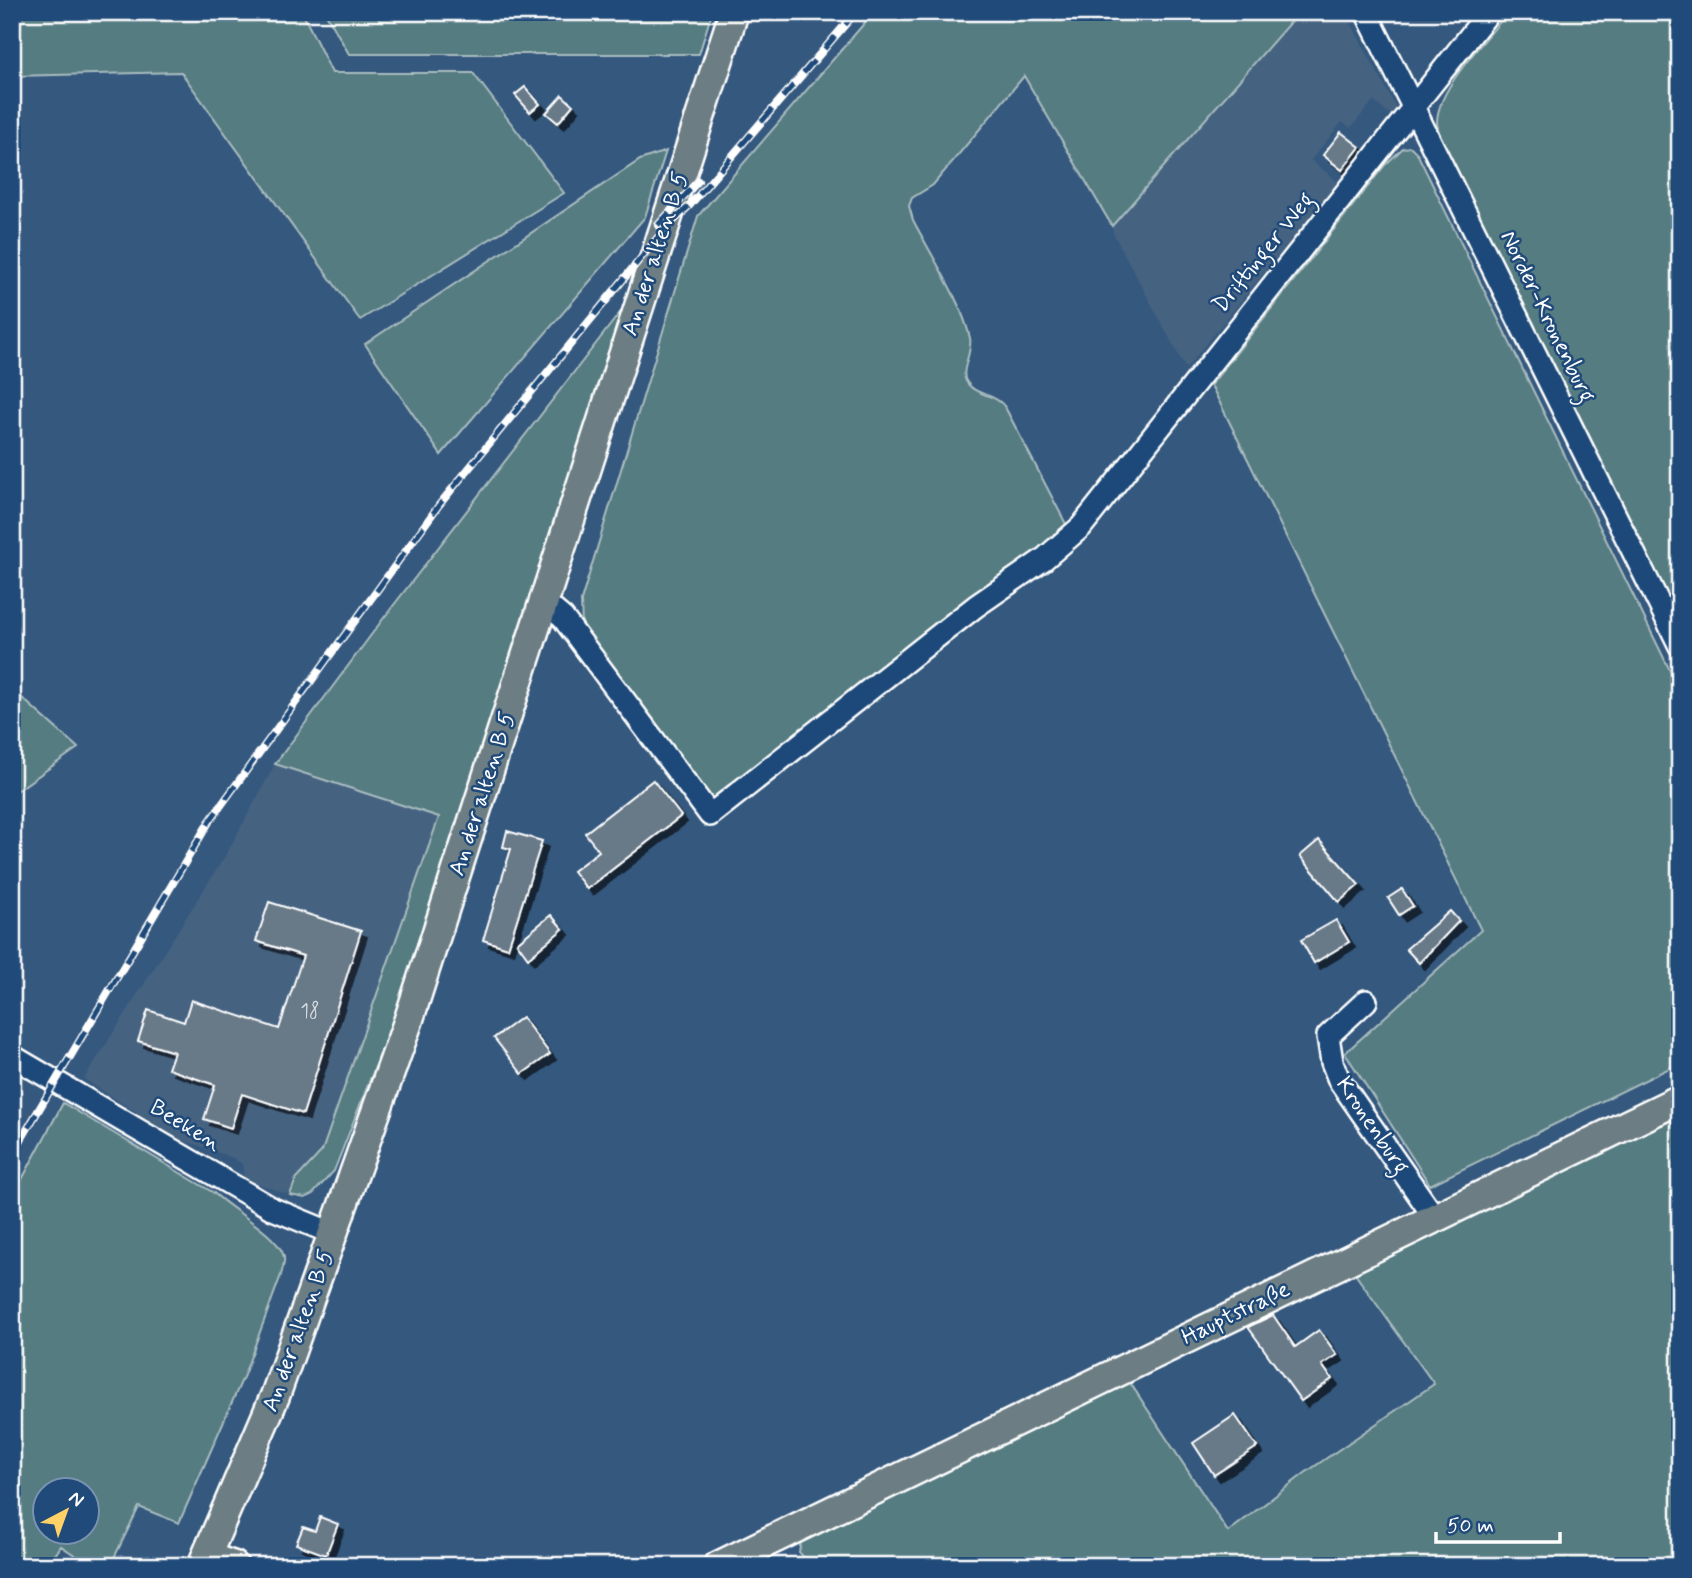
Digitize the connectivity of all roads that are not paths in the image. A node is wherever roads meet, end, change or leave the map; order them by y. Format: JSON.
{"nodes":[{"id":1,"x":734,"y":12,"type":"edge"},
{"id":2,"x":1366,"y":12,"type":"edge"},
{"id":3,"x":1489,"y":12,"type":"edge"},
{"id":4,"x":1414,"y":107,"type":"junction"},
{"id":5,"x":544,"y":602,"type":"junction"},
{"id":6,"x":1680,"y":646,"type":"edge"},
{"id":7,"x":1366,"y":1001,"type":"dead end"},
{"id":8,"x":12,"y":1056,"type":"edge"},
{"id":9,"x":1680,"y":1100,"type":"edge"},
{"id":10,"x":1434,"y":1218,"type":"junction"},
{"id":11,"x":334,"y":1234,"type":"junction"},
{"id":12,"x":204,"y":1561,"type":"edge"},
{"id":13,"x":234,"y":1566,"type":"edge"},
{"id":14,"x":718,"y":1566,"type":"edge"}],
"edges":[{"from":1,"to":5,"type":"main road","name":"An der alten B 5"},
{"from":2,"to":4,"type":"street","name":"Norder-Kronenburg"},
{"from":3,"to":4,"type":"street","name":"Driftinger Weg"},
{"from":4,"to":5,"type":"street","name":"Driftinger Weg"},
{"from":4,"to":6,"type":"street","name":"Norder-Kronenburg"},
{"from":5,"to":11,"type":"main road","name":"An der alten B 5"},
{"from":7,"to":10,"type":"street","name":"Kronenburg"},
{"from":8,"to":11,"type":"street","name":"Beeken"},
{"from":9,"to":10,"type":"main road","name":"Hauptstraße"},
{"from":10,"to":14,"type":"main road","name":"Hauptstraße"},
{"from":11,"to":12,"type":"main road","name":"An der alten B 5"},
{"from":12,"to":13,"type":"main road"}]}
